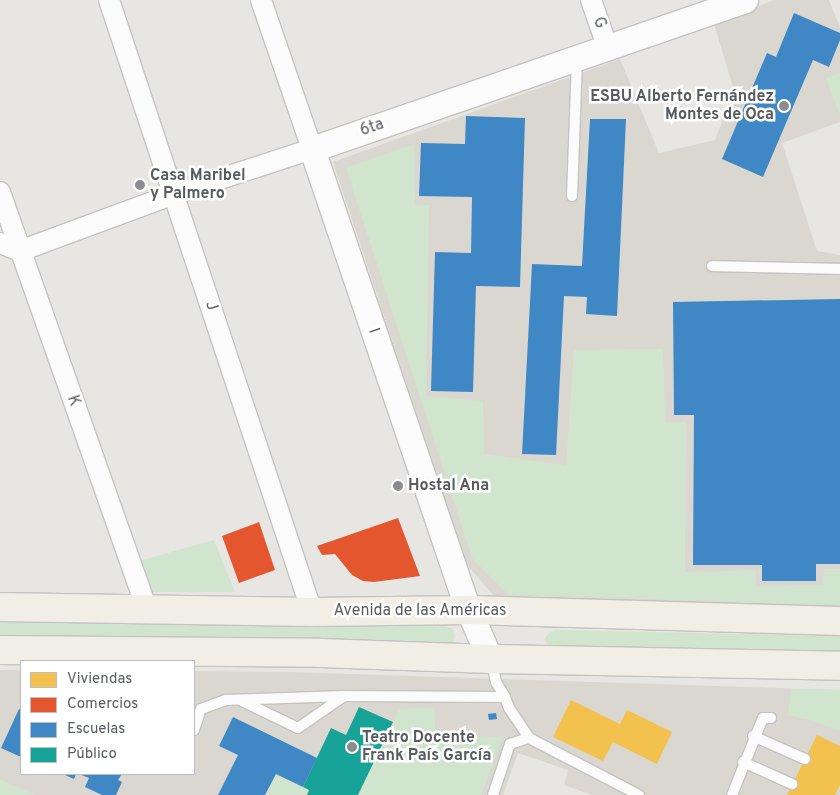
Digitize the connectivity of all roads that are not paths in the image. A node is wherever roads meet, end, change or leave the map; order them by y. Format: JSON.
{"nodes":[{"id":1,"x":109,"y":0,"type":"edge"},
{"id":2,"x":261,"y":0,"type":"edge"},
{"id":3,"x":591,"y":0,"type":"edge"},
{"id":4,"x":745,"y":0,"type":"edge"},
{"id":5,"x":607,"y":46,"type":"junction"},
{"id":6,"x":577,"y":56,"type":"junction"},
{"id":7,"x":312,"y":149,"type":"junction"},
{"id":8,"x":0,"y":192,"type":"edge"},
{"id":9,"x":174,"y":194,"type":"junction"},
{"id":10,"x":572,"y":196,"type":"dead end"},
{"id":11,"x":0,"y":243,"type":"edge"},
{"id":12,"x":20,"y":251,"type":"junction"},
{"id":13,"x":712,"y":266,"type":"dead end"},
{"id":14,"x":840,"y":269,"type":"edge"},
{"id":15,"x":0,"y":607,"type":"edge"},
{"id":16,"x":147,"y":609,"type":"junction"},
{"id":17,"x":470,"y":610,"type":"junction"},
{"id":18,"x":312,"y":612,"type":"junction"},
{"id":19,"x":840,"y":621,"type":"edge"},
{"id":20,"x":0,"y":650,"type":"edge"},
{"id":21,"x":490,"y":659,"type":"junction"},
{"id":22,"x":840,"y":666,"type":"edge"},
{"id":23,"x":344,"y":696,"type":"junction"},
{"id":24,"x":505,"y":697,"type":"junction"},
{"id":25,"x":239,"y":700,"type":"junction"},
{"id":26,"x":772,"y":718,"type":"dead end"},
{"id":27,"x":195,"y":727,"type":"edge"},
{"id":28,"x":753,"y":736,"type":"junction"},
{"id":29,"x":529,"y":738,"type":"junction"},
{"id":30,"x":805,"y":759,"type":"dead end"},
{"id":31,"x":743,"y":762,"type":"junction"},
{"id":32,"x":792,"y":784,"type":"dead end"},
{"id":33,"x":734,"y":794,"type":"edge"},
{"id":34,"x":493,"y":795,"type":"edge"},
{"id":35,"x":639,"y":795,"type":"edge"}],
"edges":[{"from":1,"to":9,"type":"street","name":"J"},
{"from":2,"to":7,"type":"street","name":"I"},
{"from":3,"to":5,"type":"street","name":"G"},
{"from":4,"to":5,"type":"street","name":"6ta"},
{"from":5,"to":6,"type":"street","name":"6ta"},
{"from":6,"to":7,"type":"street","name":"6ta"},
{"from":6,"to":10,"type":"lane"},
{"from":7,"to":9,"type":"street","name":"6ta"},
{"from":7,"to":17,"type":"street","name":"I"},
{"from":8,"to":12,"type":"street","name":"K"},
{"from":9,"to":12,"type":"street","name":"6ta"},
{"from":9,"to":18,"type":"street","name":"J"},
{"from":11,"to":12,"type":"street"},
{"from":12,"to":16,"type":"street","name":"K"},
{"from":13,"to":14,"type":"lane"},
{"from":15,"to":16,"type":"main road","name":"Avenida de las Américas"},
{"from":16,"to":18,"type":"main road","name":"Avenida de las Américas"},
{"from":17,"to":18,"type":"main road","name":"Avenida de las Américas"},
{"from":17,"to":19,"type":"main road","name":"Avenida de las Américas"},
{"from":17,"to":21,"type":"street","name":"I"},
{"from":20,"to":21,"type":"main road"},
{"from":21,"to":22,"type":"main road"},
{"from":21,"to":24,"type":"lane"},
{"from":23,"to":24,"type":"lane"},
{"from":23,"to":25,"type":"lane"},
{"from":23,"to":25,"type":"lane"},
{"from":24,"to":29,"type":"lane"},
{"from":25,"to":27,"type":"lane"},
{"from":26,"to":28,"type":"lane"},
{"from":28,"to":30,"type":"lane"},
{"from":28,"to":31,"type":"lane"},
{"from":29,"to":34,"type":"lane"},
{"from":29,"to":35,"type":"lane"},
{"from":31,"to":32,"type":"lane"},
{"from":31,"to":33,"type":"lane"}]}
